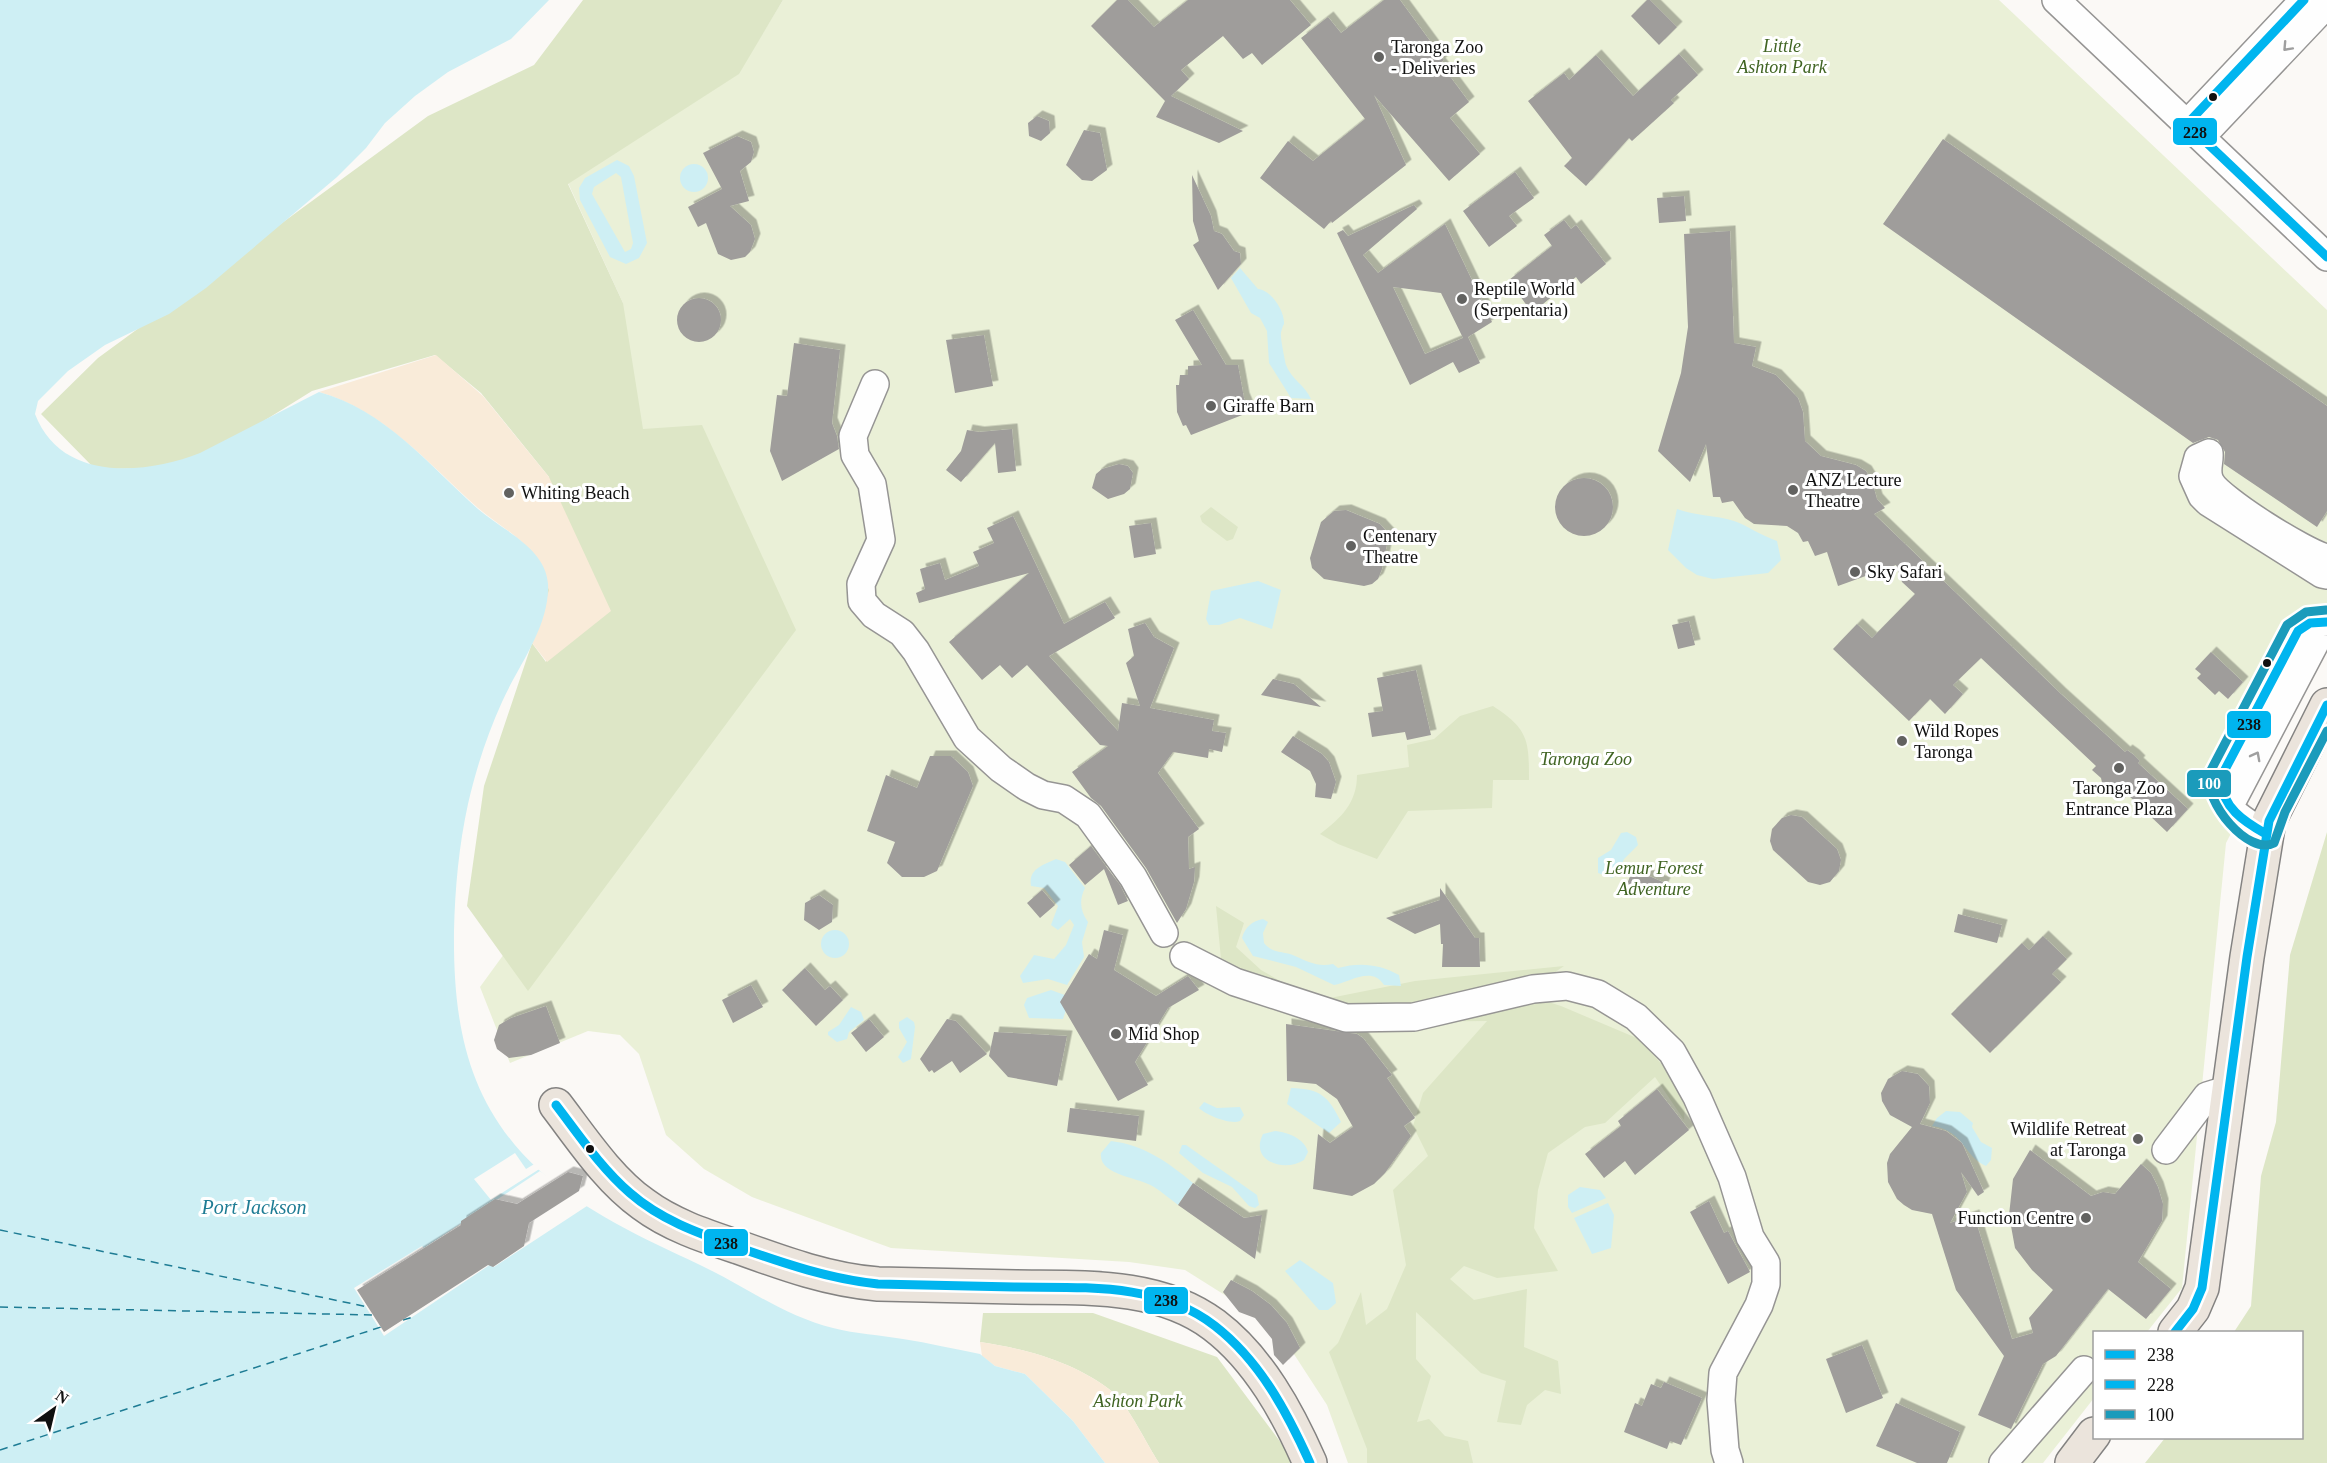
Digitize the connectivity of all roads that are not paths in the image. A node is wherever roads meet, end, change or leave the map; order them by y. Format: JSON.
{"nodes":[{"id":1,"x":2056,"y":0,"type":"edge"},
{"id":2,"x":2304,"y":0,"type":"edge"},
{"id":3,"x":2327,"y":4,"type":"edge"},
{"id":4,"x":2194,"y":131,"type":"junction"},
{"id":5,"x":2327,"y":257,"type":"edge"},
{"id":6,"x":875,"y":384,"type":"dead end"},
{"id":7,"x":2228,"y":500,"type":"junction"},
{"id":8,"x":2327,"y":547,"type":"edge"},
{"id":9,"x":2327,"y":558,"type":"edge"},
{"id":10,"x":2327,"y":575,"type":"edge"},
{"id":11,"x":2327,"y":622,"type":"edge"},
{"id":12,"x":2327,"y":705,"type":"edge"},
{"id":13,"x":2266,"y":834,"type":"junction"},
{"id":14,"x":1164,"y":933,"type":"dead end"},
{"id":15,"x":1184,"y":956,"type":"dead end"},
{"id":16,"x":2230,"y":1089,"type":"junction"},
{"id":17,"x":556,"y":1105,"type":"dead end"},
{"id":18,"x":2166,"y":1150,"type":"dead end"},
{"id":19,"x":2176,"y":1331,"type":"edge"},
{"id":20,"x":2084,"y":1370,"type":"dead end"},
{"id":21,"x":2093,"y":1435,"type":"edge"},
{"id":22,"x":1310,"y":1463,"type":"edge"},
{"id":23,"x":1728,"y":1463,"type":"edge"},
{"id":24,"x":2003,"y":1463,"type":"edge"},
{"id":25,"x":2072,"y":1463,"type":"edge"}],
"edges":[{"from":1,"to":4,"type":"street"},
{"from":2,"to":4,"type":"street"},
{"from":3,"to":4,"type":"street","one_way":true},
{"from":4,"to":5,"type":"street"},
{"from":6,"to":14,"type":"street"},
{"from":7,"to":8,"type":"street"},
{"from":7,"to":9,"type":"street"},
{"from":7,"to":10,"type":"street"},
{"from":13,"to":11,"type":"street","one_way":true},
{"from":12,"to":13,"type":"main road"},
{"from":13,"to":16,"type":"main road"},
{"from":15,"to":23,"type":"street"},
{"from":16,"to":18,"type":"street"},
{"from":16,"to":19,"type":"main road"},
{"from":17,"to":22,"type":"main road"},
{"from":20,"to":24,"type":"street"},
{"from":21,"to":25,"type":"main road"}]}
